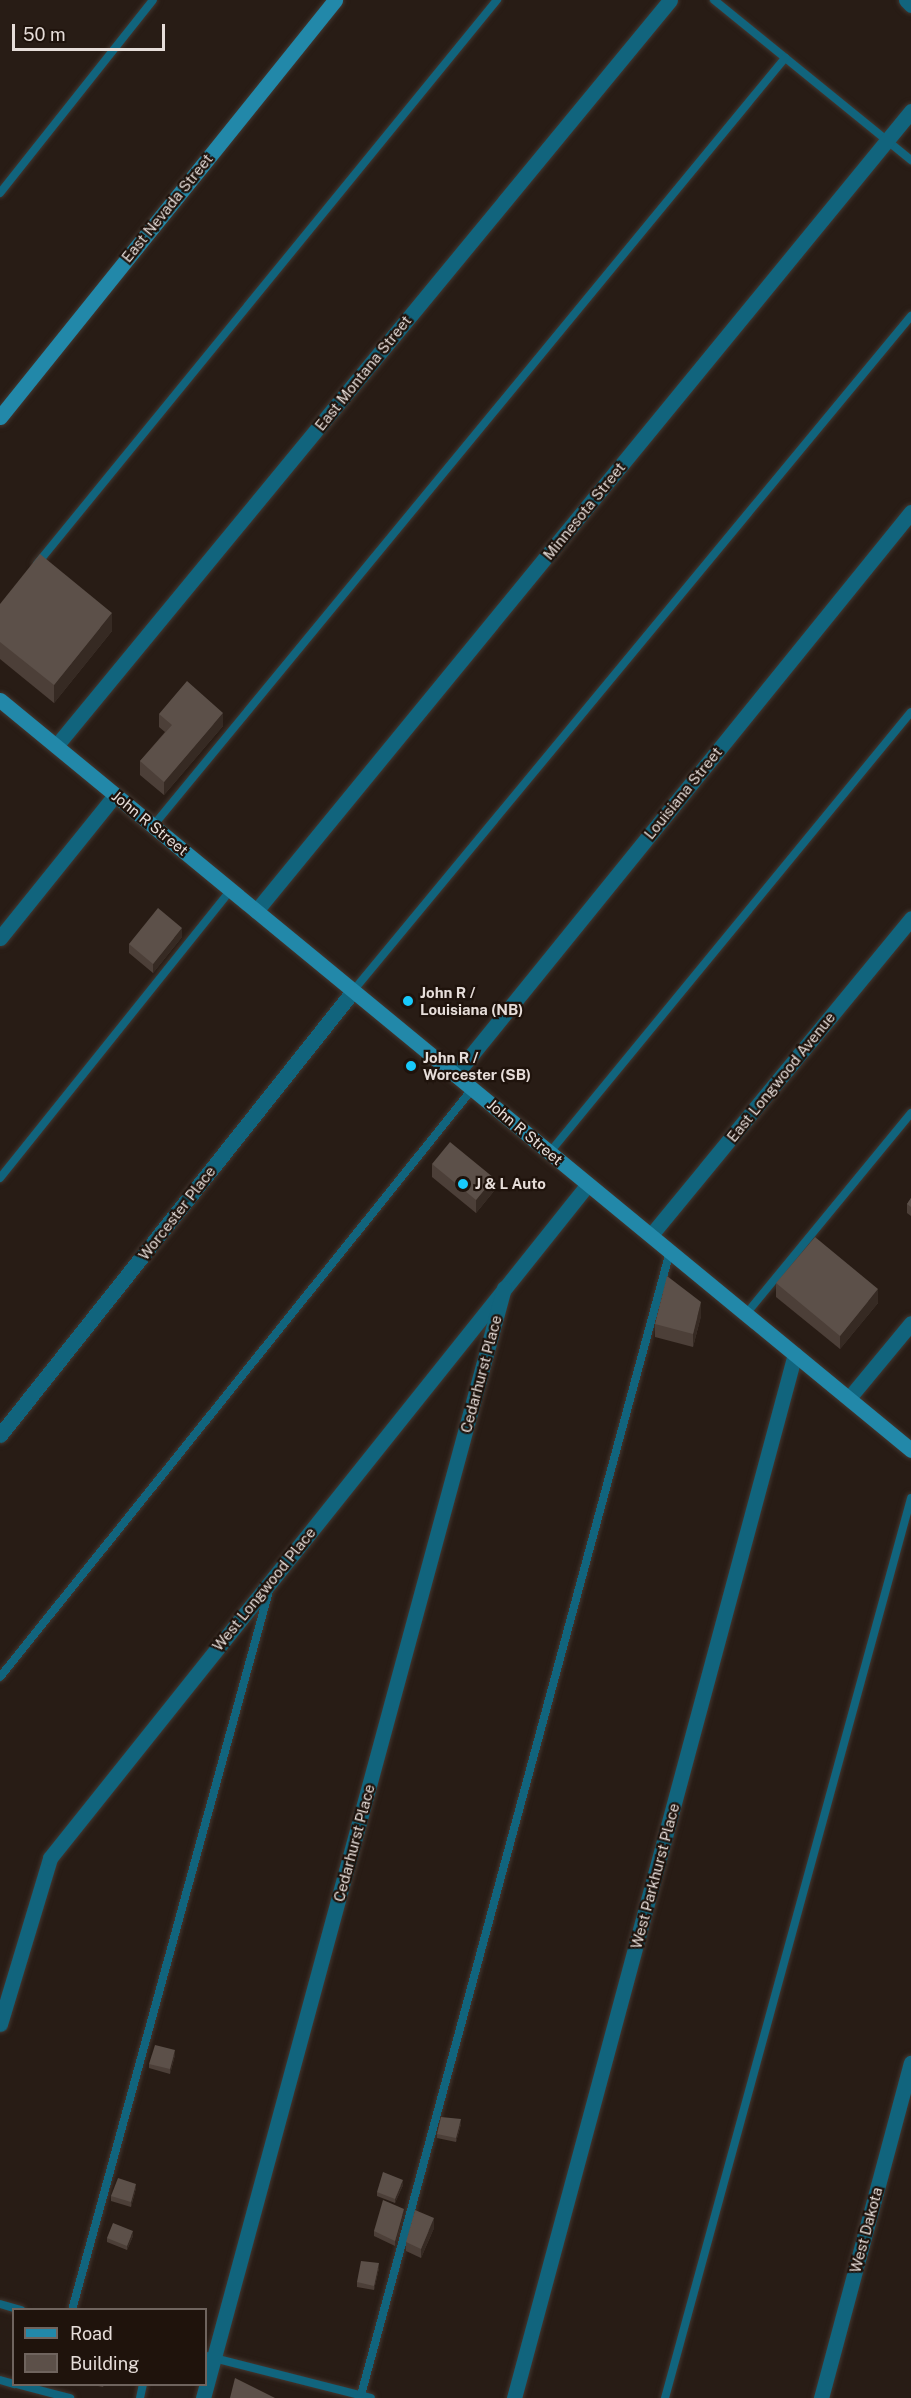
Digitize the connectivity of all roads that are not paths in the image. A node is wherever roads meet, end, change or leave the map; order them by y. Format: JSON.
{"nodes":[{"id":1,"x":153,"y":0,"type":"edge"},
{"id":2,"x":335,"y":0,"type":"edge"},
{"id":3,"x":497,"y":0,"type":"edge"},
{"id":4,"x":670,"y":0,"type":"edge"},
{"id":5,"x":714,"y":0,"type":"edge"},
{"id":6,"x":906,"y":0,"type":"edge"},
{"id":7,"x":911,"y":4,"type":"edge"},
{"id":8,"x":785,"y":58,"type":"junction"},
{"id":9,"x":911,"y":111,"type":"edge"},
{"id":10,"x":887,"y":141,"type":"junction"},
{"id":11,"x":911,"y":160,"type":"edge"},
{"id":12,"x":0,"y":193,"type":"edge"},
{"id":13,"x":911,"y":316,"type":"edge"},
{"id":14,"x":0,"y":417,"type":"edge"},
{"id":15,"x":911,"y":512,"type":"edge"},
{"id":16,"x":30,"y":572,"type":"edge"},
{"id":17,"x":0,"y":700,"type":"edge"},
{"id":18,"x":911,"y":712,"type":"edge"},
{"id":19,"x":56,"y":746,"type":"junction"},
{"id":20,"x":115,"y":795,"type":"junction"},
{"id":21,"x":153,"y":826,"type":"junction"},
{"id":22,"x":231,"y":890,"type":"junction"},
{"id":23,"x":256,"y":911,"type":"junction"},
{"id":24,"x":911,"y":918,"type":"edge"},
{"id":25,"x":0,"y":938,"type":"edge"},
{"id":26,"x":353,"y":991,"type":"junction"},
{"id":27,"x":456,"y":1074,"type":"junction"},
{"id":28,"x":473,"y":1088,"type":"junction"},
{"id":29,"x":911,"y":1113,"type":"edge"},
{"id":30,"x":550,"y":1152,"type":"junction"},
{"id":31,"x":0,"y":1178,"type":"edge"},
{"id":32,"x":588,"y":1184,"type":"junction"},
{"id":33,"x":651,"y":1235,"type":"junction"},
{"id":34,"x":670,"y":1251,"type":"junction"},
{"id":35,"x":504,"y":1288,"type":"junction"},
{"id":36,"x":746,"y":1314,"type":"junction"},
{"id":37,"x":911,"y":1323,"type":"edge"},
{"id":38,"x":795,"y":1354,"type":"junction"},
{"id":39,"x":849,"y":1398,"type":"junction"},
{"id":40,"x":0,"y":1435,"type":"edge"},
{"id":41,"x":911,"y":1449,"type":"edge"},
{"id":42,"x":911,"y":1498,"type":"edge"},
{"id":43,"x":273,"y":1578,"type":"junction"},
{"id":44,"x":0,"y":1677,"type":"edge"},
{"id":45,"x":0,"y":2024,"type":"edge"},
{"id":46,"x":911,"y":2063,"type":"edge"},
{"id":47,"x":73,"y":2308,"type":"edge"},
{"id":48,"x":210,"y":2357,"type":"edge"},
{"id":49,"x":207,"y":2375,"type":"edge"},
{"id":50,"x":23,"y":2386,"type":"edge"},
{"id":51,"x":361,"y":2396,"type":"junction"},
{"id":52,"x":69,"y":2398,"type":"edge"},
{"id":53,"x":371,"y":2398,"type":"edge"},
{"id":54,"x":514,"y":2398,"type":"edge"},
{"id":55,"x":665,"y":2398,"type":"edge"},
{"id":56,"x":820,"y":2398,"type":"edge"}],
"edges":[{"from":1,"to":12,"type":"lane"},
{"from":2,"to":14,"type":"main road","name":"East Nevada Street"},
{"from":3,"to":16,"type":"lane"},
{"from":4,"to":19,"type":"street","name":"East Montana Street"},
{"from":5,"to":8,"type":"lane"},
{"from":6,"to":7,"type":"street"},
{"from":8,"to":10,"type":"lane"},
{"from":8,"to":21,"type":"lane"},
{"from":9,"to":10,"type":"street","name":"Minnesota Street"},
{"from":10,"to":11,"type":"lane"},
{"from":10,"to":23,"type":"street","name":"Minnesota Street"},
{"from":13,"to":26,"type":"lane"},
{"from":15,"to":27,"type":"street","name":"Louisiana Street"},
{"from":17,"to":19,"type":"main road","name":"John R Street"},
{"from":18,"to":30,"type":"lane"},
{"from":19,"to":20,"type":"main road","name":"John R Street"},
{"from":20,"to":21,"type":"main road","name":"John R Street"},
{"from":20,"to":25,"type":"street"},
{"from":21,"to":22,"type":"main road","name":"John R Street"},
{"from":22,"to":23,"type":"main road","name":"John R Street"},
{"from":22,"to":31,"type":"lane"},
{"from":23,"to":26,"type":"main road","name":"John R Street"},
{"from":24,"to":33,"type":"street","name":"East Longwood Avenue"},
{"from":26,"to":27,"type":"main road","name":"John R Street"},
{"from":26,"to":40,"type":"street","name":"Worcester Place"},
{"from":27,"to":28,"type":"main road","name":"John R Street"},
{"from":28,"to":30,"type":"main road","name":"John R Street"},
{"from":28,"to":44,"type":"lane"},
{"from":29,"to":36,"type":"lane"},
{"from":30,"to":32,"type":"main road","name":"John R Street"},
{"from":32,"to":33,"type":"main road","name":"John R Street"},
{"from":32,"to":35,"type":"street","name":"West Longwood Place"},
{"from":33,"to":34,"type":"main road","name":"John R Street"},
{"from":34,"to":36,"type":"main road","name":"John R Street"},
{"from":34,"to":51,"type":"lane"},
{"from":35,"to":43,"type":"street","name":"West Longwood Place"},
{"from":35,"to":48,"type":"street","name":"Cedarhurst Place"},
{"from":36,"to":38,"type":"main road","name":"John R Street"},
{"from":37,"to":39,"type":"street"},
{"from":38,"to":39,"type":"main road","name":"John R Street"},
{"from":38,"to":54,"type":"street","name":"West Parkhurst Place"},
{"from":39,"to":41,"type":"main road","name":"John R Street"},
{"from":42,"to":55,"type":"lane"},
{"from":43,"to":45,"type":"street","name":"West Longwood Place"},
{"from":43,"to":47,"type":"lane"},
{"from":46,"to":56,"type":"street","name":"West Dakota"},
{"from":48,"to":49,"type":"street","name":"Cedarhurst Place"},
{"from":48,"to":51,"type":"lane"},
{"from":50,"to":52,"type":"lane"},
{"from":51,"to":53,"type":"lane"}]}
